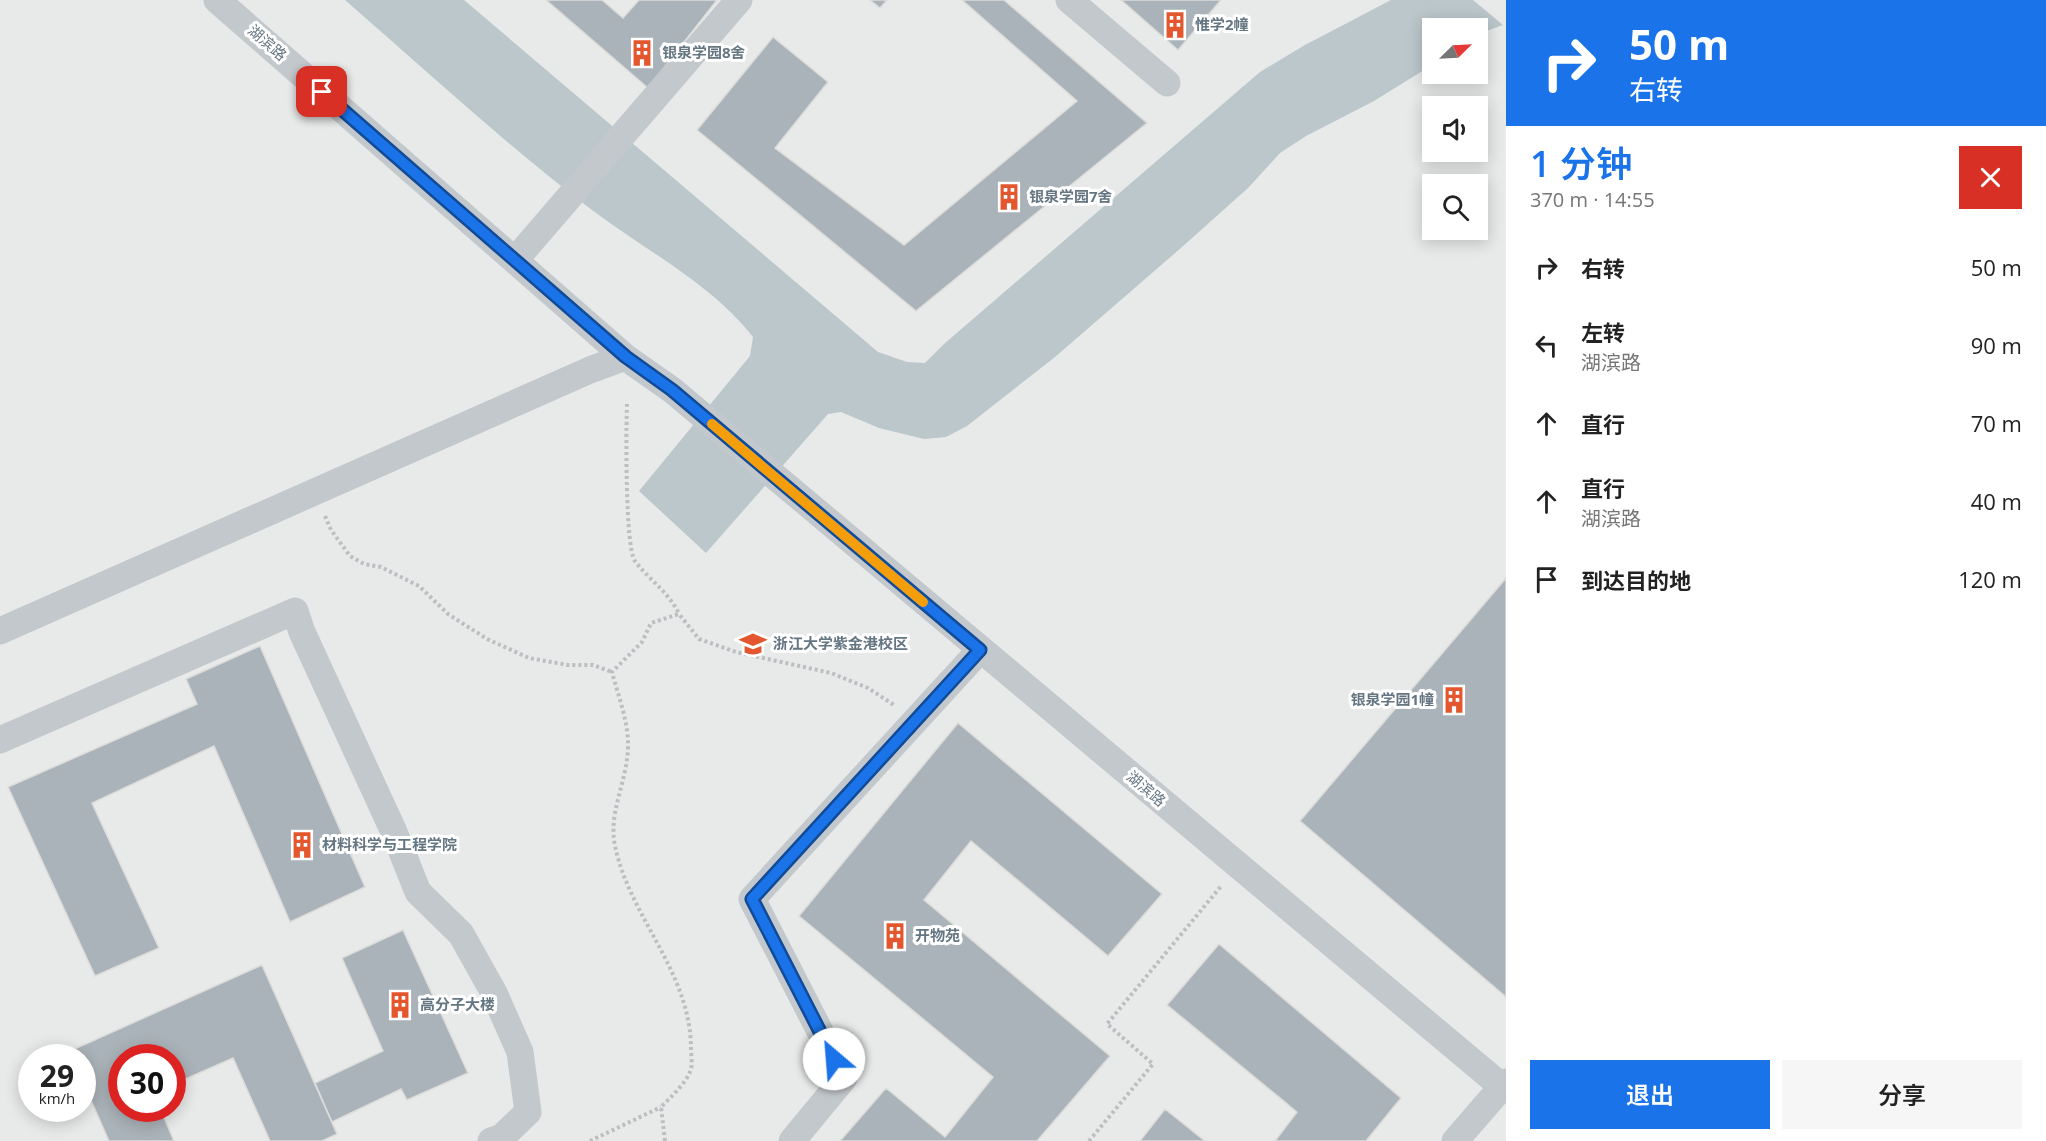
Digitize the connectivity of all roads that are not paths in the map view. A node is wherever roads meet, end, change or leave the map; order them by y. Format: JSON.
{"nodes":[{"id":1,"x":217,"y":0,"type":"edge"},
{"id":2,"x":739,"y":0,"type":"edge"},
{"id":3,"x":1069,"y":0,"type":"edge"},
{"id":4,"x":1167,"y":83,"type":"dead end"},
{"id":5,"x":515,"y":260,"type":"junction"},
{"id":6,"x":626,"y":357,"type":"junction"},
{"id":7,"x":0,"y":631,"type":"edge"},
{"id":8,"x":980,"y":650,"type":"junction"},
{"id":9,"x":0,"y":740,"type":"edge"},
{"id":10,"x":1505,"y":1086,"type":"edge"},
{"id":11,"x":491,"y":1141,"type":"edge"},
{"id":12,"x":792,"y":1141,"type":"edge"},
{"id":13,"x":1455,"y":1141,"type":"edge"}],
"edges":[{"from":1,"to":5,"type":"street","name":"湖滨路"},
{"from":2,"to":5,"type":"street"},
{"from":3,"to":4,"type":"street"},
{"from":5,"to":6,"type":"street","name":"湖滨路"},
{"from":6,"to":7,"type":"street"},
{"from":6,"to":8,"type":"street","name":"湖滨路"},
{"from":8,"to":10,"type":"street","name":"湖滨路"},
{"from":8,"to":12,"type":"street"},
{"from":9,"to":11,"type":"street"},
{"from":10,"to":13,"type":"street"}]}
